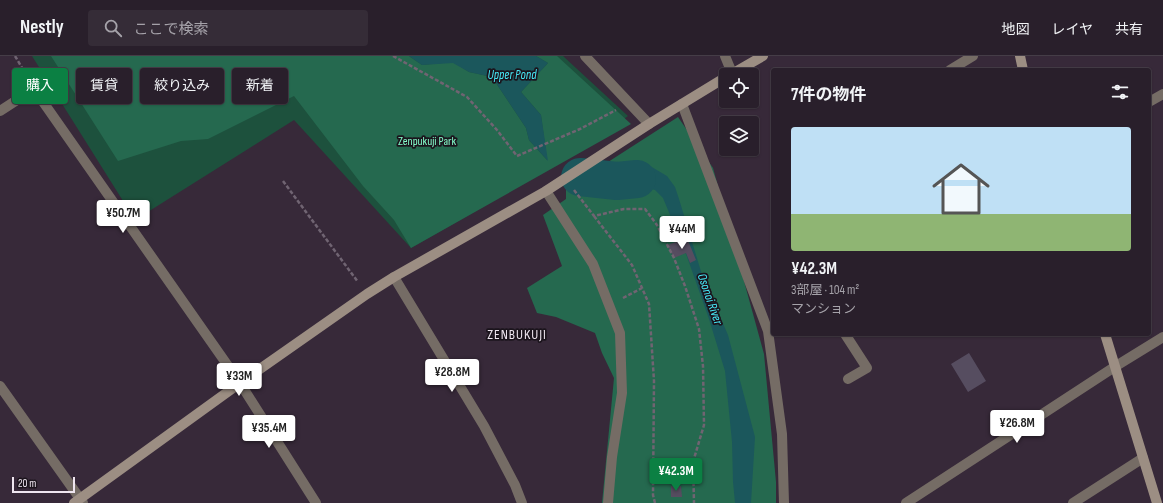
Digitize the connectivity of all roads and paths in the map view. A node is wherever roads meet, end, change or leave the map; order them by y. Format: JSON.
{"nodes":[{"id":1,"x":15,"y":56,"type":"edge"},
{"id":2,"x":393,"y":56,"type":"edge"},
{"id":3,"x":586,"y":56,"type":"edge"},
{"id":4,"x":725,"y":56,"type":"edge"},
{"id":5,"x":763,"y":56,"type":"edge"},
{"id":6,"x":973,"y":56,"type":"edge"},
{"id":7,"x":1020,"y":56,"type":"edge"},
{"id":8,"x":22,"y":68,"type":"edge"},
{"id":9,"x":728,"y":68,"type":"edge"},
{"id":10,"x":742,"y":68,"type":"edge"},
{"id":11,"x":953,"y":68,"type":"edge"},
{"id":12,"x":1023,"y":68,"type":"edge"},
{"id":13,"x":719,"y":81,"type":"edge"},
{"id":14,"x":1163,"y":94,"type":"edge"},
{"id":15,"x":1151,"y":101,"type":"edge"},
{"id":16,"x":12,"y":103,"type":"edge"},
{"id":17,"x":45,"y":104,"type":"edge"},
{"id":18,"x":682,"y":104,"type":"junction"},
{"id":19,"x":621,"y":107,"type":"dead end"},
{"id":20,"x":0,"y":111,"type":"edge"},
{"id":21,"x":650,"y":124,"type":"junction"},
{"id":22,"x":566,"y":179,"type":"junction"},
{"id":23,"x":284,"y":181,"type":"dead end"},
{"id":24,"x":546,"y":191,"type":"junction"},
{"id":25,"x":594,"y":216,"type":"junction"},
{"id":26,"x":394,"y":277,"type":"junction"},
{"id":27,"x":642,"y":288,"type":"junction"},
{"id":28,"x":367,"y":294,"type":"junction"},
{"id":29,"x":609,"y":306,"type":"junction"},
{"id":30,"x":770,"y":329,"type":"edge"},
{"id":31,"x":846,"y":336,"type":"edge"},
{"id":32,"x":1106,"y":336,"type":"edge"},
{"id":33,"x":1163,"y":337,"type":"edge"},
{"id":34,"x":1116,"y":366,"type":"junction"},
{"id":35,"x":848,"y":379,"type":"dead end"},
{"id":36,"x":240,"y":383,"type":"junction"},
{"id":37,"x":0,"y":386,"type":"edge"},
{"id":38,"x":1143,"y":458,"type":"junction"},
{"id":39,"x":79,"y":502,"type":"edge"},
{"id":40,"x":316,"y":503,"type":"edge"},
{"id":41,"x":522,"y":503,"type":"edge"},
{"id":42,"x":608,"y":503,"type":"edge"},
{"id":43,"x":655,"y":503,"type":"edge"},
{"id":44,"x":694,"y":503,"type":"edge"},
{"id":45,"x":784,"y":503,"type":"edge"},
{"id":46,"x":906,"y":503,"type":"edge"},
{"id":47,"x":1073,"y":503,"type":"edge"},
{"id":48,"x":1157,"y":503,"type":"edge"}],
"edges":[{"from":1,"to":8,"type":"path"},
{"from":2,"to":19,"type":"path"},
{"from":3,"to":21,"type":"street"},
{"from":4,"to":9,"type":"street"},
{"from":5,"to":10,"type":"street"},
{"from":6,"to":11,"type":"street"},
{"from":7,"to":12,"type":"street"},
{"from":13,"to":18,"type":"street"},
{"from":14,"to":15,"type":"street"},
{"from":16,"to":20,"type":"street"},
{"from":17,"to":36,"type":"street"},
{"from":18,"to":21,"type":"street"},
{"from":18,"to":30,"type":"street"},
{"from":21,"to":22,"type":"street"},
{"from":22,"to":24,"type":"street"},
{"from":22,"to":25,"type":"path"},
{"from":23,"to":28,"type":"path"},
{"from":24,"to":26,"type":"street"},
{"from":24,"to":29,"type":"street"},
{"from":25,"to":27,"type":"path"},
{"from":25,"to":44,"type":"path"},
{"from":26,"to":28,"type":"street"},
{"from":26,"to":41,"type":"street"},
{"from":27,"to":29,"type":"path"},
{"from":27,"to":43,"type":"path"},
{"from":28,"to":36,"type":"street"},
{"from":29,"to":42,"type":"street"},
{"from":30,"to":45,"type":"street"},
{"from":31,"to":35,"type":"street"},
{"from":32,"to":34,"type":"street"},
{"from":33,"to":34,"type":"street"},
{"from":34,"to":38,"type":"street"},
{"from":34,"to":46,"type":"street"},
{"from":36,"to":39,"type":"street"},
{"from":36,"to":40,"type":"street"},
{"from":37,"to":39,"type":"street"},
{"from":38,"to":47,"type":"street"},
{"from":38,"to":48,"type":"street"}]}
